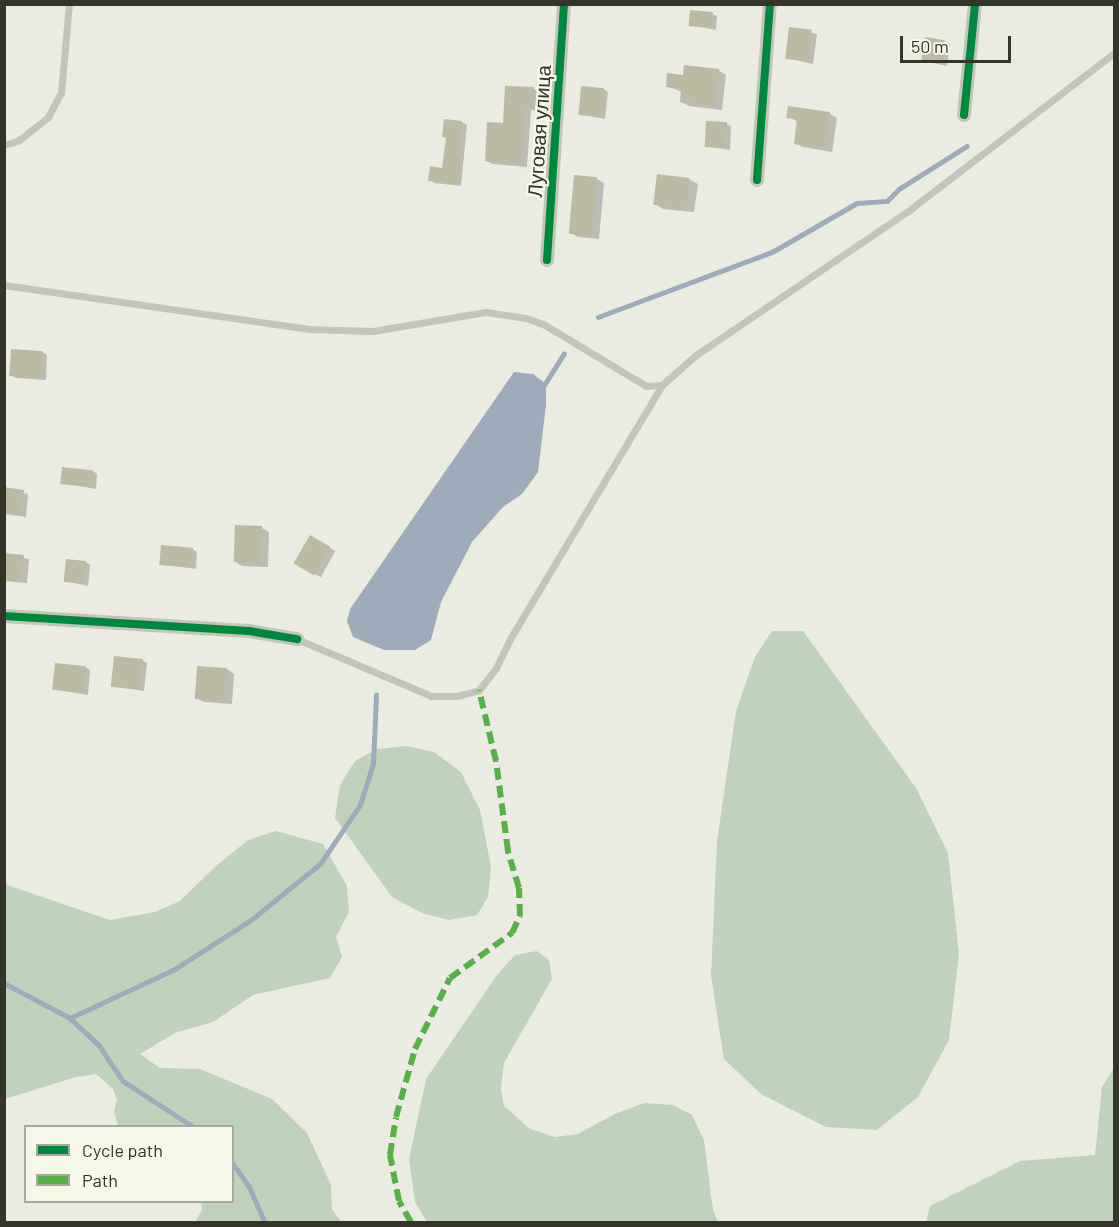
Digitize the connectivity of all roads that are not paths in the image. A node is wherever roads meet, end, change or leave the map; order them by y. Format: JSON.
{"nodes":[{"id":1,"x":69,"y":4,"type":"edge"},
{"id":2,"x":564,"y":4,"type":"edge"},
{"id":3,"x":770,"y":4,"type":"edge"},
{"id":4,"x":975,"y":4,"type":"edge"},
{"id":5,"x":1114,"y":53,"type":"edge"},
{"id":6,"x":964,"y":115,"type":"dead end"},
{"id":7,"x":4,"y":145,"type":"edge"},
{"id":8,"x":757,"y":180,"type":"dead end"},
{"id":9,"x":547,"y":260,"type":"dead end"},
{"id":10,"x":4,"y":285,"type":"edge"},
{"id":11,"x":662,"y":385,"type":"junction"},
{"id":12,"x":4,"y":616,"type":"edge"},
{"id":13,"x":297,"y":639,"type":"joint"}],
"edges":[{"from":1,"to":7,"type":"lane"},
{"from":2,"to":9,"type":"street","name":"Луговая улица"},
{"from":3,"to":8,"type":"street"},
{"from":4,"to":6,"type":"street"},
{"from":5,"to":11,"type":"lane"},
{"from":10,"to":11,"type":"lane"},
{"from":11,"to":13,"type":"lane"},
{"from":12,"to":13,"type":"street"}]}
